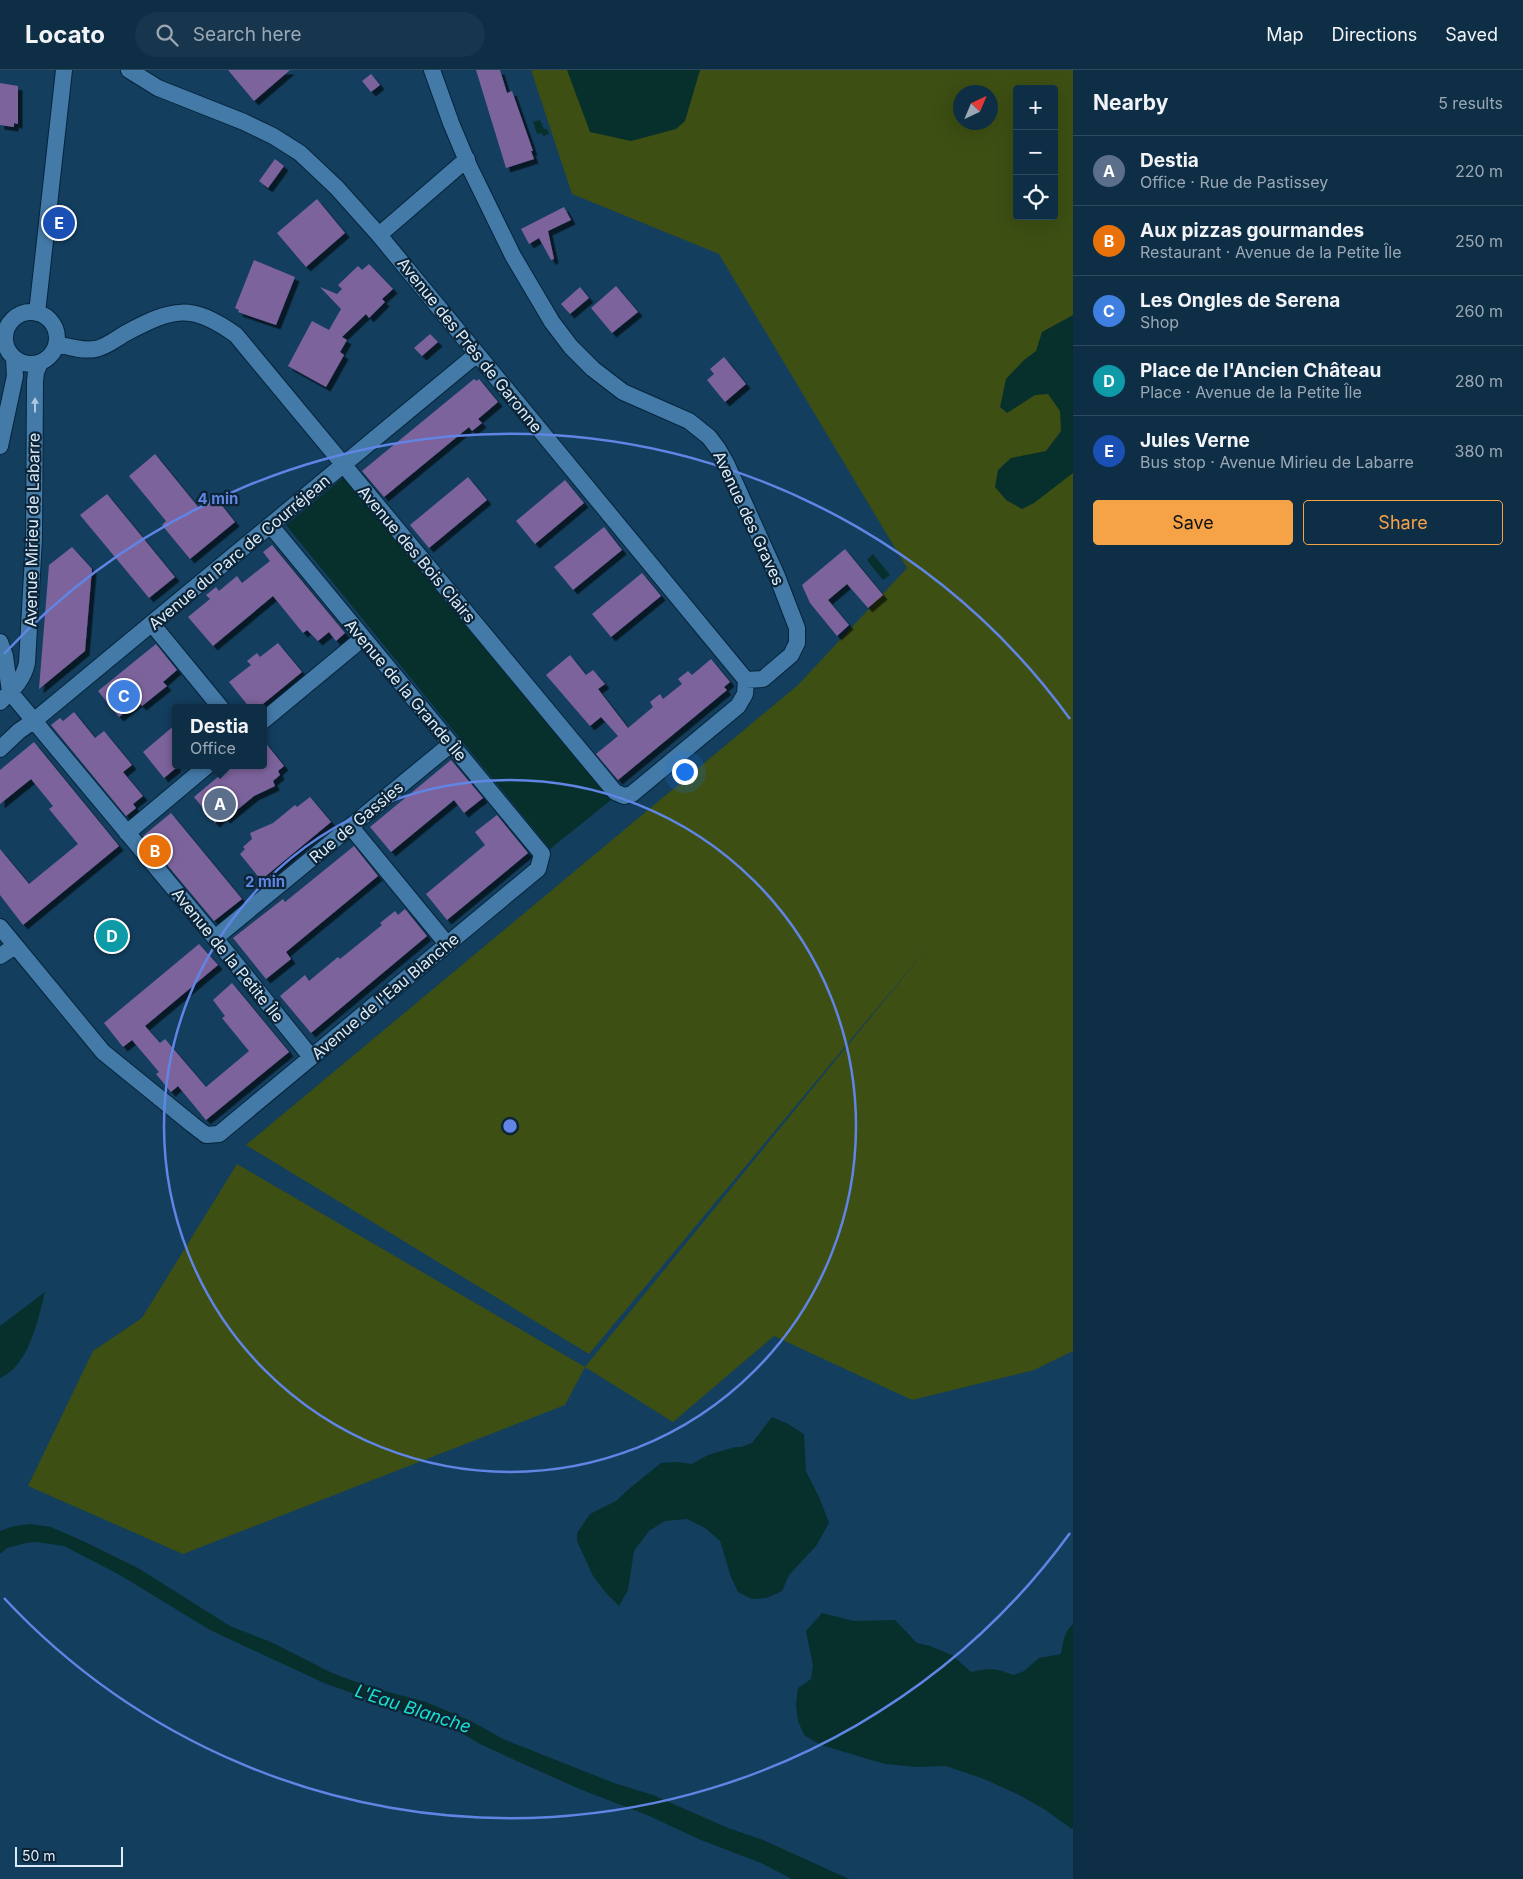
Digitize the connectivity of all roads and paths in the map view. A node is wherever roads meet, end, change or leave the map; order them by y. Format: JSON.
{"nodes":[{"id":1,"x":64,"y":70,"type":"edge"},
{"id":2,"x":129,"y":70,"type":"edge"},
{"id":3,"x":432,"y":70,"type":"edge"},
{"id":4,"x":467,"y":159,"type":"junction"},
{"id":5,"x":379,"y":235,"type":"junction"},
{"id":6,"x":37,"y":313,"type":"junction"},
{"id":7,"x":3,"y":328,"type":"edge"},
{"id":8,"x":57,"y":344,"type":"junction"},
{"id":9,"x":477,"y":354,"type":"junction"},
{"id":10,"x":14,"y":358,"type":"junction"},
{"id":11,"x":40,"y":363,"type":"junction"},
{"id":12,"x":0,"y":446,"type":"edge"},
{"id":13,"x":344,"y":465,"type":"junction"},
{"id":14,"x":271,"y":526,"type":"junction"},
{"id":15,"x":152,"y":624,"type":"junction"},
{"id":16,"x":363,"y":638,"type":"junction"},
{"id":17,"x":0,"y":642,"type":"edge"},
{"id":18,"x":27,"y":664,"type":"junction"},
{"id":19,"x":7,"y":666,"type":"junction"},
{"id":20,"x":745,"y":687,"type":"junction"},
{"id":21,"x":5,"y":697,"type":"edge"},
{"id":22,"x":219,"y":704,"type":"edge"},
{"id":23,"x":267,"y":718,"type":"edge"},
{"id":24,"x":35,"y":720,"type":"junction"},
{"id":25,"x":451,"y":744,"type":"junction"},
{"id":26,"x":0,"y":749,"type":"edge"},
{"id":27,"x":203,"y":769,"type":"edge"},
{"id":28,"x":351,"y":827,"type":"junction"},
{"id":29,"x":127,"y":832,"type":"junction"},
{"id":30,"x":542,"y":854,"type":"joint"},
{"id":31,"x":0,"y":927,"type":"edge"},
{"id":32,"x":215,"y":938,"type":"junction"},
{"id":33,"x":447,"y":944,"type":"junction"},
{"id":34,"x":15,"y":946,"type":"junction"},
{"id":35,"x":0,"y":956,"type":"edge"},
{"id":36,"x":311,"y":1057,"type":"junction"}],
"edges":[{"from":1,"to":6,"type":"street"},
{"from":2,"to":5,"type":"street","name":"Avenue des Près de Garonne"},
{"from":3,"to":4,"type":"street","name":"Avenue des Graves"},
{"from":4,"to":5,"type":"street"},
{"from":4,"to":20,"type":"street","name":"Avenue des Graves"},
{"from":5,"to":9,"type":"street","name":"Avenue des Près de Garonne"},
{"from":6,"to":7,"type":"street","name":"Avenue Mirieu de Labarre"},
{"from":6,"to":8,"type":"street"},
{"from":7,"to":10,"type":"street","name":"Avenue Mirieu de Labarre"},
{"from":8,"to":11,"type":"street","name":"Avenue Mirieu de Labarre"},
{"from":8,"to":13,"type":"street","name":"Avenue des Bois Clairs"},
{"from":9,"to":13,"type":"street","name":"Avenue du Parc de Courréjean"},
{"from":9,"to":20,"type":"street","name":"Avenue des Près de Garonne"},
{"from":10,"to":11,"type":"street"},
{"from":10,"to":12,"type":"street","name":"Avenue Mirieu de Labarre"},
{"from":18,"to":11,"type":"street","name":"Avenue Mirieu de Labarre","one_way":true},
{"from":13,"to":14,"type":"street","name":"Avenue du Parc de Courréjean"},
{"from":13,"to":20,"type":"street","name":"Avenue des Bois Clairs"},
{"from":14,"to":15,"type":"street","name":"Avenue du Parc de Courréjean"},
{"from":14,"to":16,"type":"street","name":"Avenue de la Grande Île"},
{"from":15,"to":22,"type":"street"},
{"from":15,"to":24,"type":"street","name":"Avenue du Parc de Courréjean"},
{"from":16,"to":23,"type":"street"},
{"from":16,"to":25,"type":"street","name":"Avenue de la Grande Île"},
{"from":17,"to":19,"type":"street"},
{"from":18,"to":19,"type":"street"},
{"from":18,"to":21,"type":"street","name":"Avenue Mirieu de Labarre"},
{"from":19,"to":21,"type":"street"},
{"from":21,"to":24,"type":"street","name":"Avenue de la Petite Île"},
{"from":24,"to":26,"type":"street","name":"Avenue du Parc de Courréjean"},
{"from":24,"to":29,"type":"street","name":"Avenue de la Petite Île"},
{"from":25,"to":28,"type":"street","name":"Rue de Gassies"},
{"from":25,"to":30,"type":"street","name":"Avenue de la Grande Île"},
{"from":27,"to":29,"type":"street"},
{"from":28,"to":32,"type":"street","name":"Rue de Gassies"},
{"from":28,"to":33,"type":"street"},
{"from":29,"to":32,"type":"street","name":"Avenue de la Petite Île"},
{"from":30,"to":33,"type":"street","name":"Avenue de l'Eau Blanche"},
{"from":31,"to":34,"type":"street"},
{"from":32,"to":36,"type":"street","name":"Avenue de la Petite Île"},
{"from":33,"to":36,"type":"street","name":"Avenue de l'Eau Blanche"},
{"from":34,"to":35,"type":"street"},
{"from":34,"to":36,"type":"street","name":"Avenue de l'Eau Blanche"}]}
